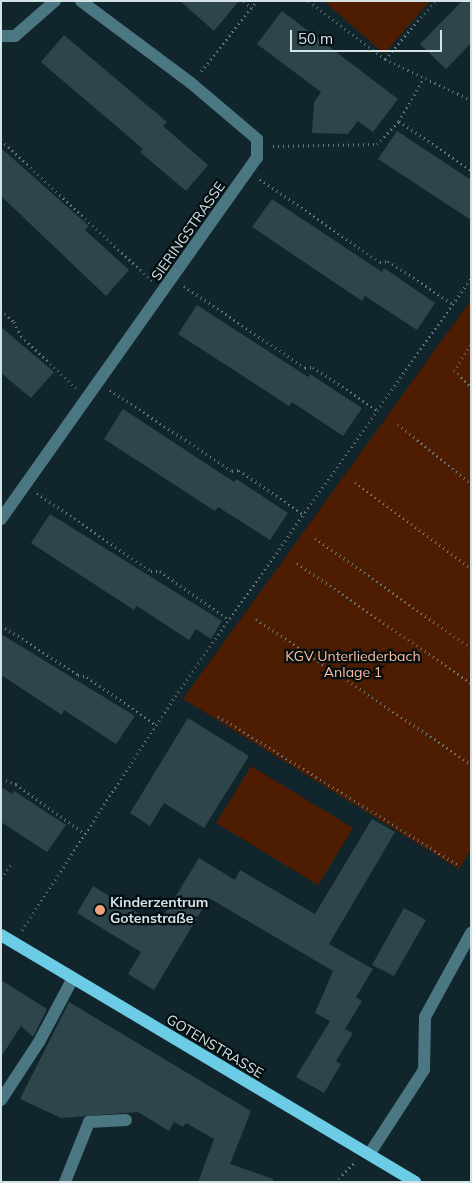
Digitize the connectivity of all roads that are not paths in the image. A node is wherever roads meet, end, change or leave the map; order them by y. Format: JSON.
{"nodes":[{"id":1,"x":54,"y":1,"type":"edge"},
{"id":2,"x":81,"y":1,"type":"edge"},
{"id":3,"x":1,"y":36,"type":"edge"},
{"id":4,"x":1,"y":519,"type":"edge"},
{"id":5,"x":471,"y":933,"type":"edge"},
{"id":6,"x":1,"y":935,"type":"edge"},
{"id":7,"x":74,"y":978,"type":"junction"},
{"id":8,"x":1,"y":1100,"type":"edge"},
{"id":9,"x":126,"y":1120,"type":"dead end"},
{"id":10,"x":370,"y":1153,"type":"junction"},
{"id":11,"x":65,"y":1182,"type":"edge"},
{"id":12,"x":415,"y":1182,"type":"edge"}],
"edges":[{"from":1,"to":3,"type":"street"},
{"from":2,"to":4,"type":"street","name":"SIERINGSTRASSE"},
{"from":5,"to":10,"type":"street"},
{"from":6,"to":7,"type":"main road","name":"GOTENSTRASSE"},
{"from":7,"to":8,"type":"street"},
{"from":7,"to":10,"type":"main road","name":"GOTENSTRASSE"},
{"from":9,"to":11,"type":"street"},
{"from":10,"to":12,"type":"main road","name":"GOTENSTRASSE"}]}
